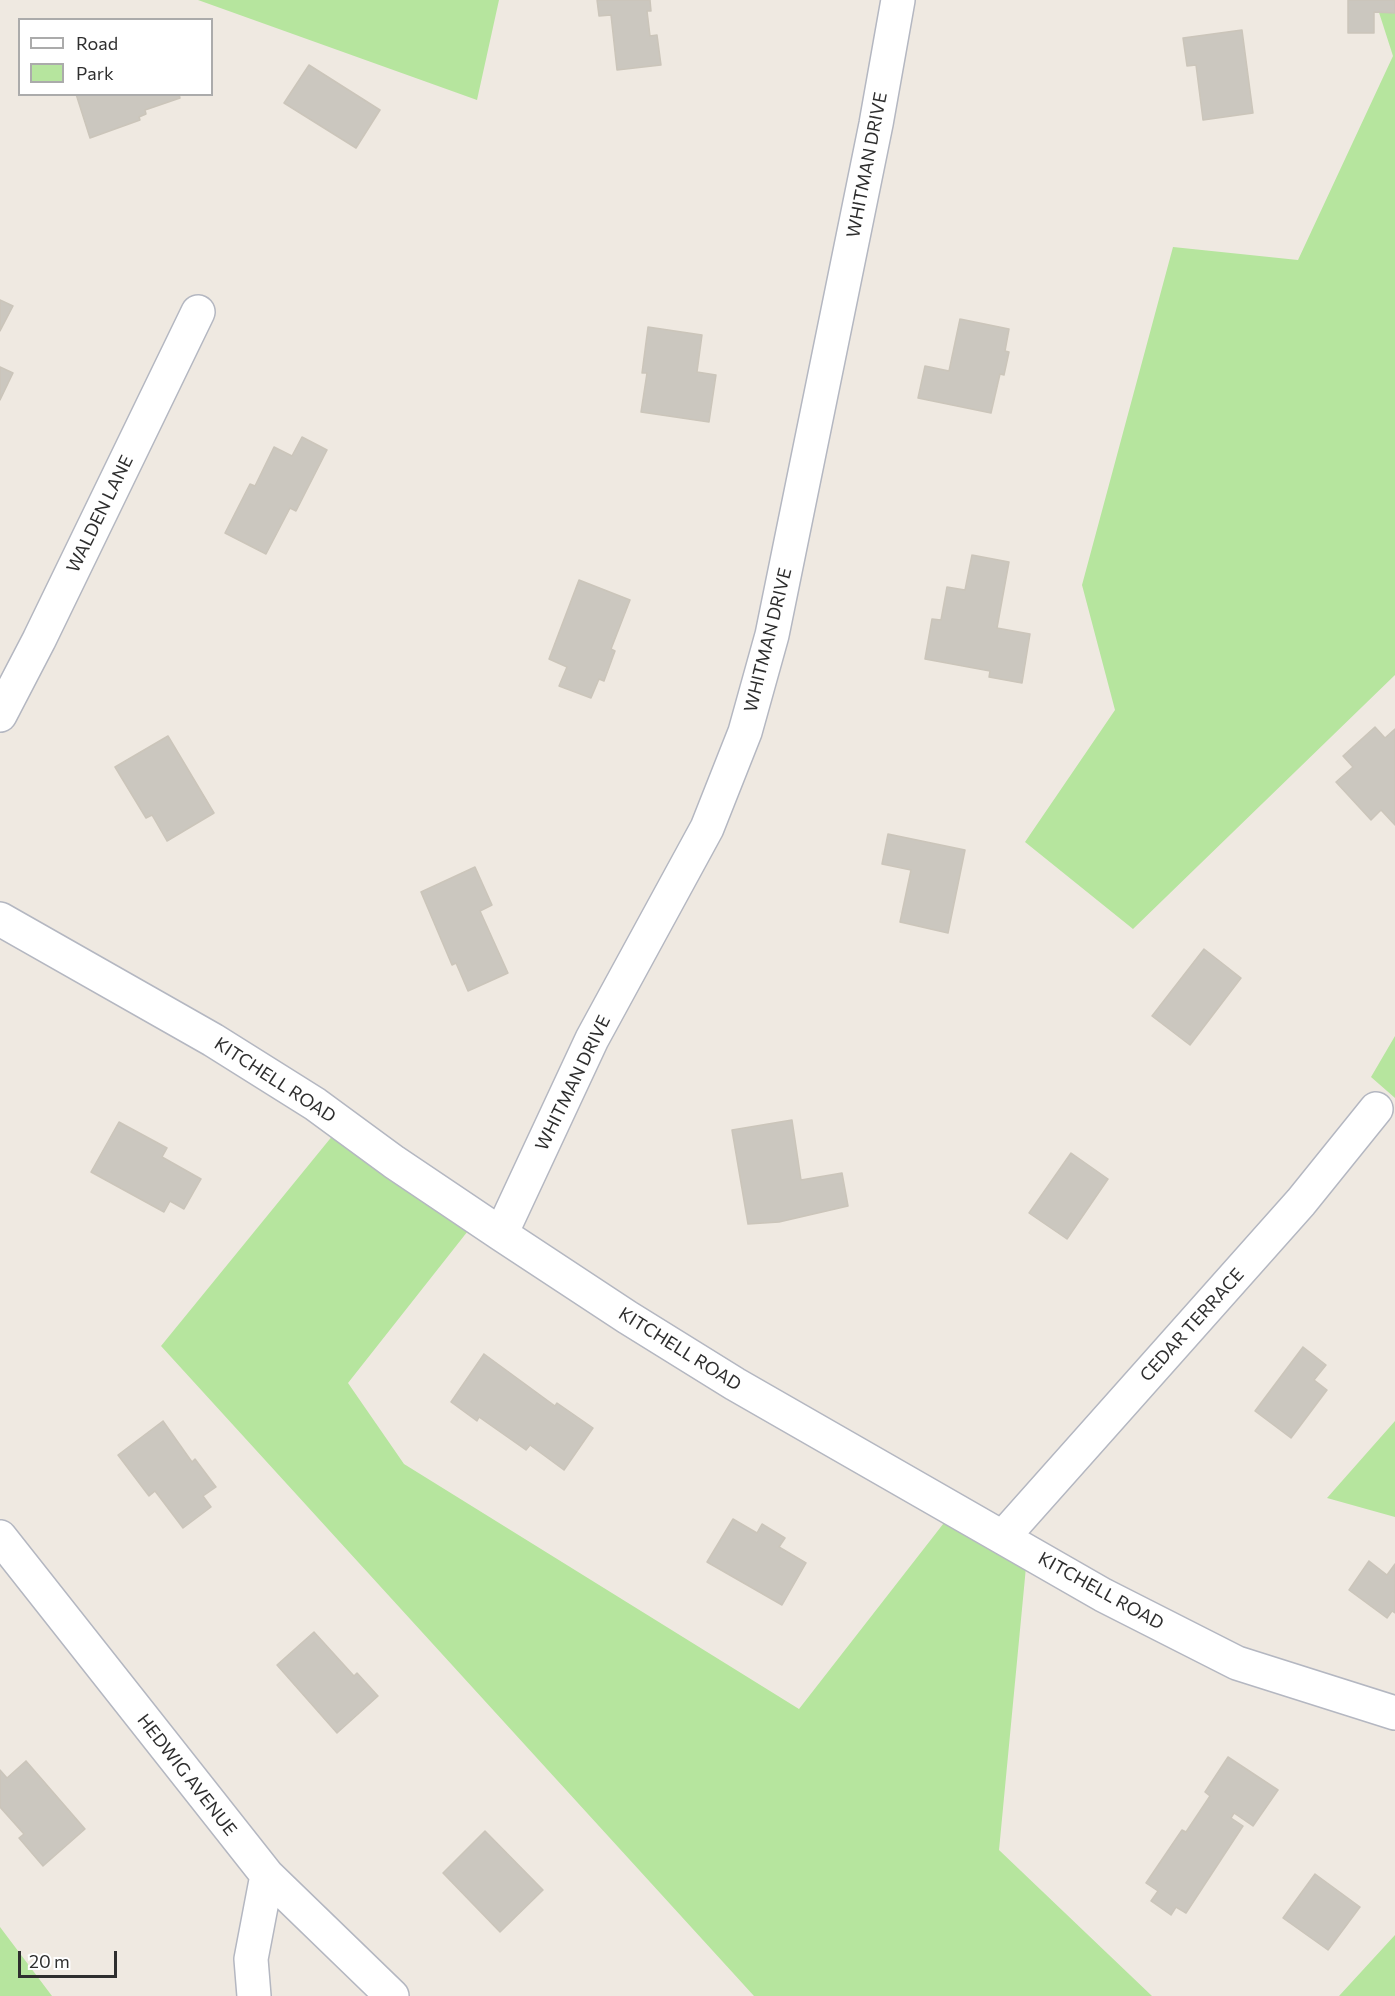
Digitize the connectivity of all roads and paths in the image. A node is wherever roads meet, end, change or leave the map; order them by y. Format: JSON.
{"nodes":[{"id":1,"x":898,"y":0,"type":"edge"},
{"id":2,"x":198,"y":312,"type":"dead end"},
{"id":3,"x":0,"y":715,"type":"edge"},
{"id":4,"x":0,"y":919,"type":"edge"},
{"id":5,"x":1376,"y":1109,"type":"dead end"},
{"id":6,"x":501,"y":1234,"type":"junction"},
{"id":7,"x":1004,"y":1537,"type":"junction"},
{"id":8,"x":3,"y":1546,"type":"edge"},
{"id":9,"x":1395,"y":1713,"type":"edge"},
{"id":10,"x":267,"y":1875,"type":"junction"},
{"id":11,"x":255,"y":1996,"type":"edge"},
{"id":12,"x":392,"y":1996,"type":"edge"}],
"edges":[{"from":1,"to":6,"type":"street","name":"WHITMAN DRIVE"},
{"from":2,"to":3,"type":"street","name":"WALDEN LANE"},
{"from":4,"to":6,"type":"street","name":"KITCHELL ROAD"},
{"from":5,"to":7,"type":"street","name":"CEDAR TERRACE"},
{"from":6,"to":7,"type":"street","name":"KITCHELL ROAD"},
{"from":7,"to":9,"type":"street","name":"KITCHELL ROAD"},
{"from":8,"to":10,"type":"street","name":"HEDWIG AVENUE"},
{"from":10,"to":11,"type":"street"},
{"from":10,"to":12,"type":"street","name":"HEDWIG AVENUE"}]}
